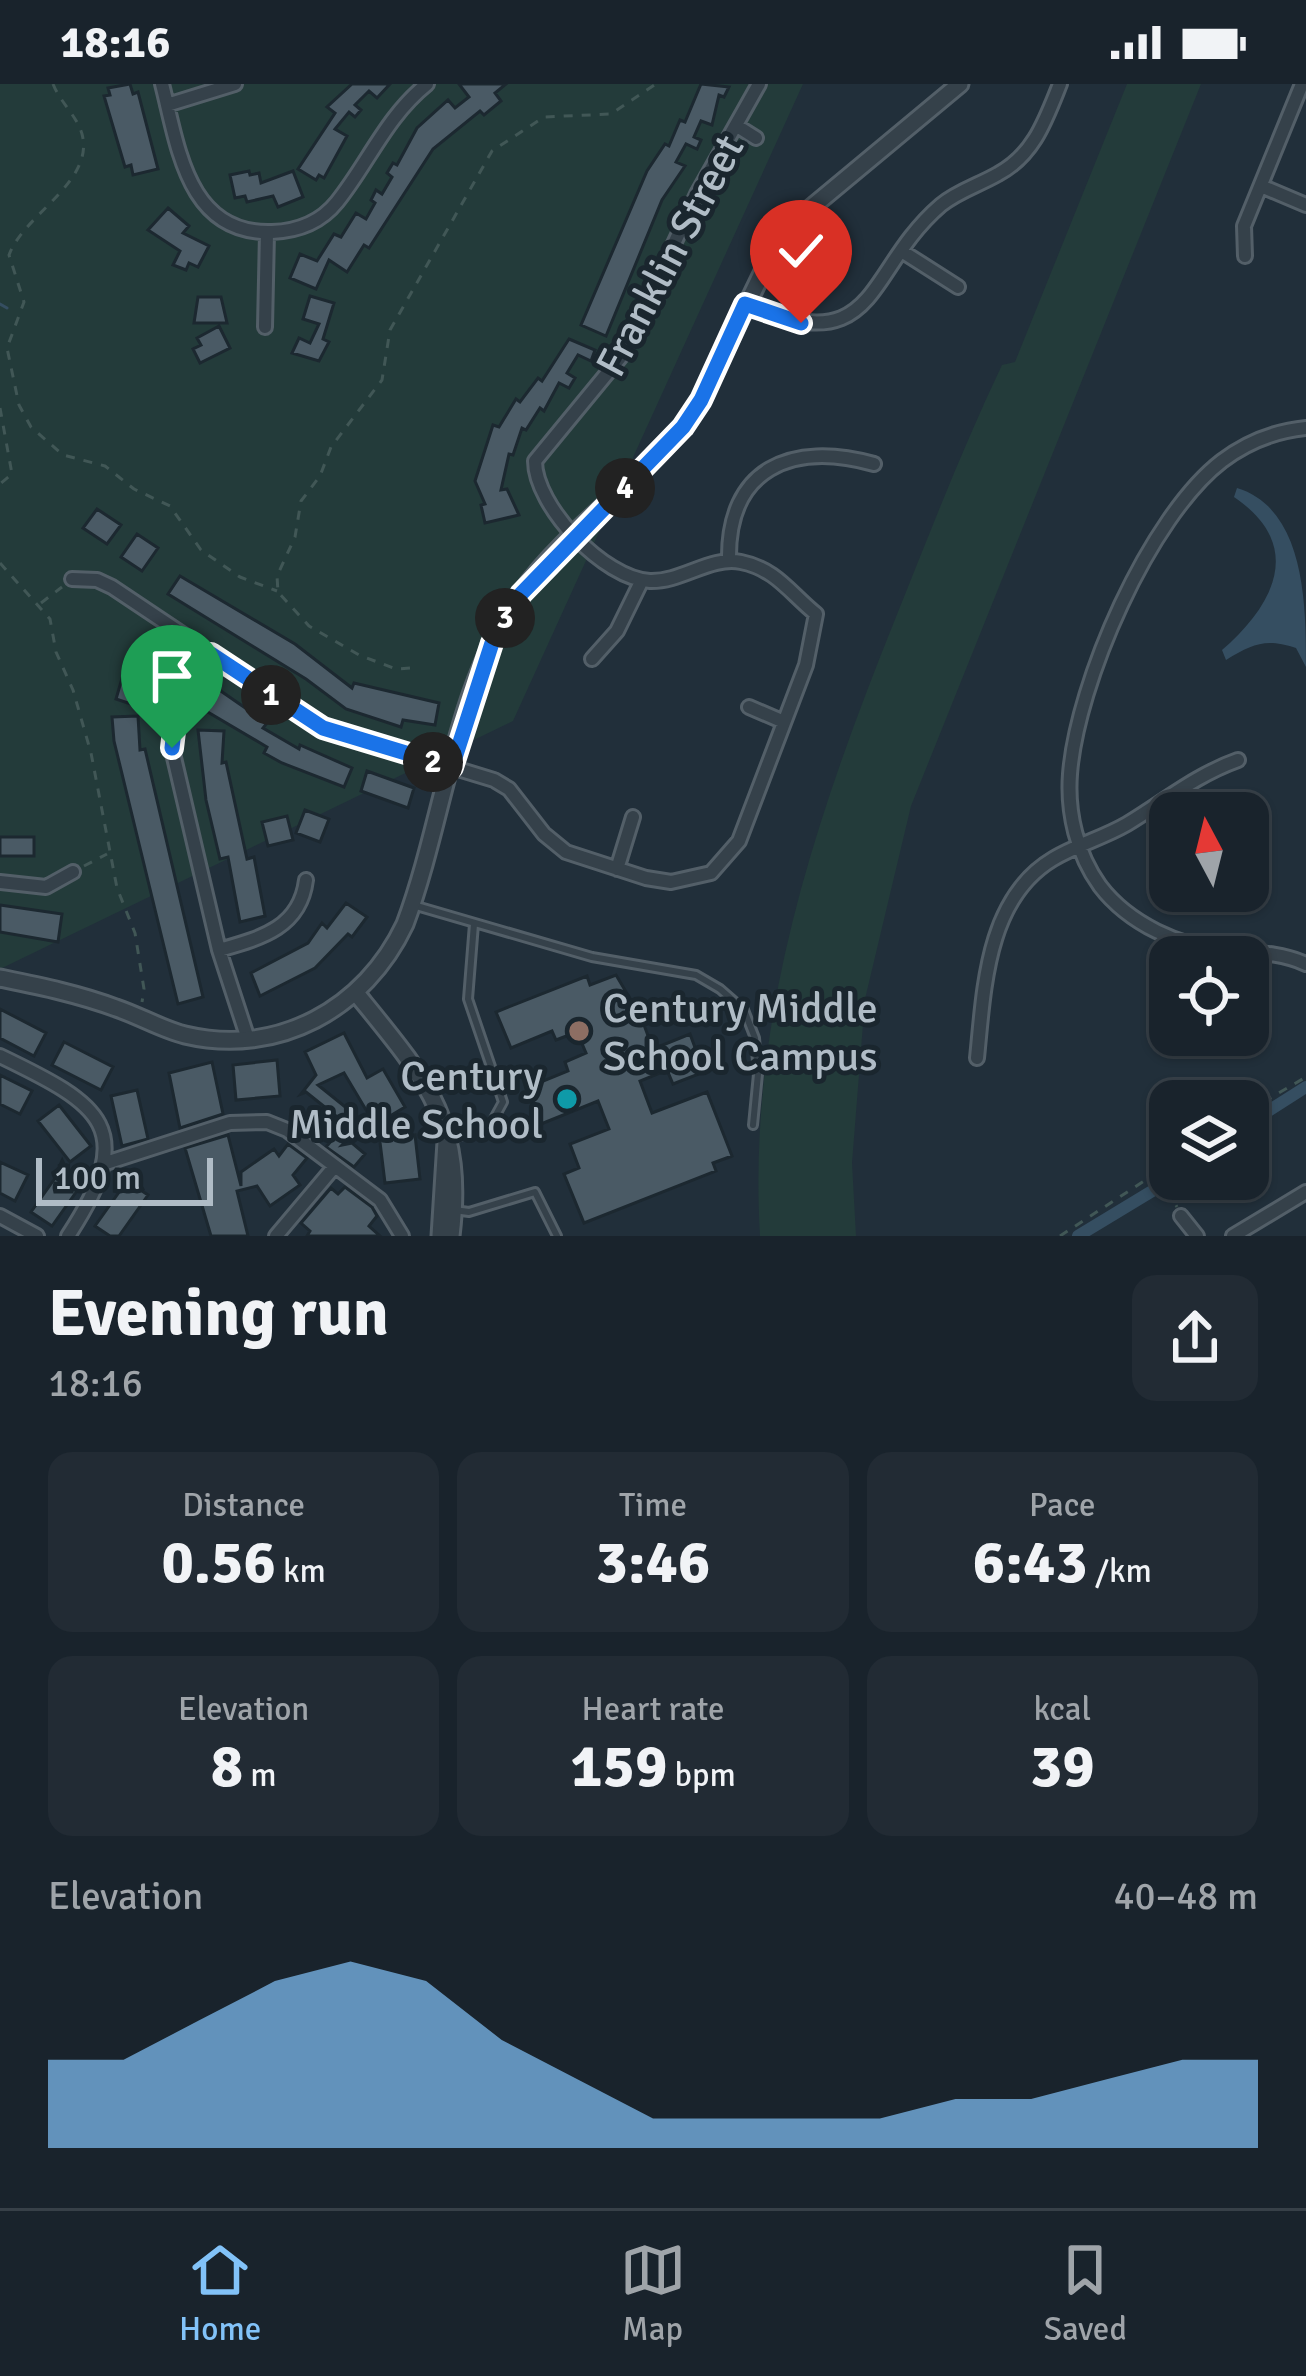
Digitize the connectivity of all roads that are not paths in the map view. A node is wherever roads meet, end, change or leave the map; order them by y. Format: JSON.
{"nodes":[{"id":1,"x":162,"y":84,"type":"edge"},
{"id":2,"x":235,"y":84,"type":"edge"},
{"id":3,"x":427,"y":84,"type":"edge"},
{"id":4,"x":759,"y":84,"type":"edge"},
{"id":5,"x":960,"y":84,"type":"edge"},
{"id":6,"x":1060,"y":84,"type":"edge"},
{"id":7,"x":1302,"y":84,"type":"edge"},
{"id":8,"x":167,"y":105,"type":"junction"},
{"id":9,"x":737,"y":126,"type":"junction"},
{"id":10,"x":756,"y":138,"type":"dead end"},
{"id":11,"x":1261,"y":186,"type":"junction"},
{"id":12,"x":1306,"y":205,"type":"edge"},
{"id":13,"x":267,"y":232,"type":"junction"},
{"id":14,"x":903,"y":252,"type":"junction"},
{"id":15,"x":1245,"y":256,"type":"dead end"},
{"id":16,"x":958,"y":287,"type":"dead end"},
{"id":17,"x":745,"y":304,"type":"junction"},
{"id":18,"x":265,"y":327,"type":"dead end"},
{"id":19,"x":1306,"y":428,"type":"edge"},
{"id":20,"x":874,"y":464,"type":"dead end"},
{"id":21,"x":575,"y":535,"type":"junction"},
{"id":22,"x":729,"y":560,"type":"junction"},
{"id":23,"x":72,"y":579,"type":"road end"},
{"id":24,"x":642,"y":580,"type":"junction"},
{"id":25,"x":211,"y":654,"type":"junction"},
{"id":26,"x":592,"y":659,"type":"dead end"},
{"id":27,"x":749,"y":707,"type":"dead end"},
{"id":28,"x":784,"y":722,"type":"junction"},
{"id":29,"x":1238,"y":760,"type":"dead end"},
{"id":30,"x":452,"y":767,"type":"junction"},
{"id":31,"x":633,"y":818,"type":"dead end"},
{"id":32,"x":1080,"y":849,"type":"junction"},
{"id":33,"x":617,"y":868,"type":"junction"},
{"id":34,"x":73,"y":872,"type":"road end"},
{"id":35,"x":306,"y":880,"type":"dead end"},
{"id":36,"x":0,"y":882,"type":"edge"},
{"id":37,"x":412,"y":905,"type":"junction"},
{"id":38,"x":474,"y":923,"type":"junction"},
{"id":39,"x":219,"y":950,"type":"junction"},
{"id":40,"x":1306,"y":964,"type":"edge"},
{"id":41,"x":0,"y":979,"type":"edge"},
{"id":42,"x":356,"y":993,"type":"junction"},
{"id":43,"x":248,"y":1039,"type":"junction"},
{"id":44,"x":0,"y":1056,"type":"edge"},
{"id":45,"x":977,"y":1058,"type":"dead end"},
{"id":46,"x":753,"y":1125,"type":"dead end"},
{"id":47,"x":446,"y":1142,"type":"junction"},
{"id":48,"x":106,"y":1162,"type":"junction"},
{"id":49,"x":335,"y":1166,"type":"junction"},
{"id":50,"x":1306,"y":1192,"type":"edge"},
{"id":51,"x":454,"y":1210,"type":"junction"},
{"id":52,"x":0,"y":1216,"type":"edge"},
{"id":53,"x":1181,"y":1216,"type":"dead end"},
{"id":54,"x":38,"y":1236,"type":"edge"},
{"id":55,"x":68,"y":1236,"type":"edge"},
{"id":56,"x":277,"y":1236,"type":"edge"},
{"id":57,"x":402,"y":1236,"type":"edge"},
{"id":58,"x":440,"y":1236,"type":"edge"},
{"id":59,"x":451,"y":1236,"type":"edge"},
{"id":60,"x":557,"y":1236,"type":"edge"},
{"id":61,"x":1196,"y":1236,"type":"edge"},
{"id":62,"x":1233,"y":1236,"type":"edge"}],
"edges":[{"from":1,"to":8,"type":"street"},
{"from":2,"to":8,"type":"street"},
{"from":3,"to":13,"type":"street"},
{"from":4,"to":9,"type":"street","name":"Franklin Street"},
{"from":5,"to":17,"type":"street"},
{"from":6,"to":14,"type":"street"},
{"from":7,"to":11,"type":"street"},
{"from":8,"to":13,"type":"street"},
{"from":9,"to":10,"type":"street"},
{"from":9,"to":21,"type":"street","name":"Franklin Street"},
{"from":11,"to":12,"type":"street"},
{"from":11,"to":15,"type":"street"},
{"from":13,"to":18,"type":"street"},
{"from":14,"to":16,"type":"street"},
{"from":14,"to":17,"type":"street"},
{"from":17,"to":21,"type":"street"},
{"from":19,"to":32,"type":"street"},
{"from":20,"to":22,"type":"street"},
{"from":21,"to":24,"type":"street","name":"Franklin Street"},
{"from":21,"to":30,"type":"street"},
{"from":22,"to":24,"type":"street"},
{"from":22,"to":28,"type":"street"},
{"from":23,"to":25,"type":"street"},
{"from":24,"to":26,"type":"street"},
{"from":25,"to":30,"type":"street"},
{"from":25,"to":39,"type":"street"},
{"from":27,"to":28,"type":"street"},
{"from":28,"to":33,"type":"street"},
{"from":29,"to":32,"type":"street"},
{"from":30,"to":33,"type":"street"},
{"from":30,"to":37,"type":"street"},
{"from":31,"to":33,"type":"street"},
{"from":32,"to":40,"type":"street"},
{"from":32,"to":45,"type":"street"},
{"from":34,"to":36,"type":"street"},
{"from":35,"to":39,"type":"street"},
{"from":37,"to":38,"type":"lane"},
{"from":37,"to":42,"type":"street"},
{"from":38,"to":46,"type":"lane"},
{"from":38,"to":47,"type":"lane"},
{"from":39,"to":43,"type":"street"},
{"from":41,"to":43,"type":"street"},
{"from":42,"to":43,"type":"street"},
{"from":42,"to":47,"type":"street"},
{"from":44,"to":48,"type":"street"},
{"from":47,"to":51,"type":"street"},
{"from":47,"to":58,"type":"street"},
{"from":48,"to":49,"type":"street"},
{"from":48,"to":55,"type":"street"},
{"from":49,"to":56,"type":"street"},
{"from":49,"to":57,"type":"street"},
{"from":50,"to":62,"type":"street"},
{"from":51,"to":59,"type":"street"},
{"from":51,"to":60,"type":"lane"},
{"from":52,"to":54,"type":"street"},
{"from":53,"to":61,"type":"street"}]}
